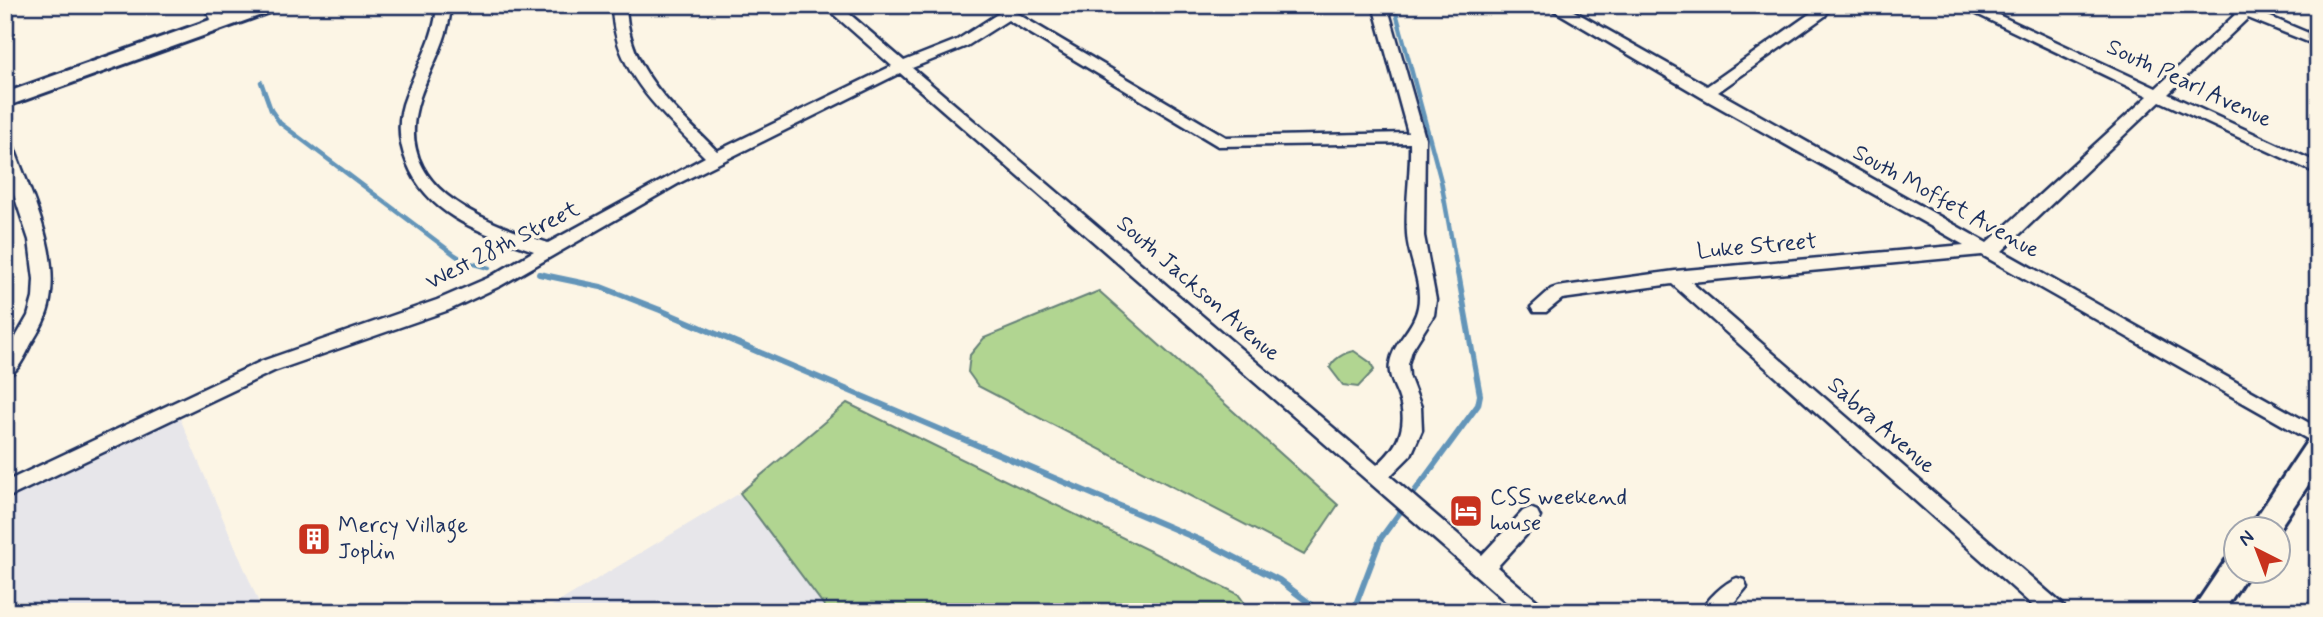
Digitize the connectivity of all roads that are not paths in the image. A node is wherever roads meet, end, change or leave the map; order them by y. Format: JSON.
{"nodes":[{"id":1,"x":210,"y":5,"type":"edge"},
{"id":2,"x":271,"y":5,"type":"edge"},
{"id":3,"x":444,"y":5,"type":"edge"},
{"id":4,"x":619,"y":5,"type":"edge"},
{"id":5,"x":830,"y":5,"type":"edge"},
{"id":6,"x":1380,"y":5,"type":"edge"},
{"id":7,"x":1552,"y":5,"type":"edge"},
{"id":8,"x":1825,"y":5,"type":"edge"},
{"id":9,"x":1965,"y":5,"type":"edge"},
{"id":10,"x":2230,"y":5,"type":"edge"},
{"id":11,"x":2250,"y":9,"type":"edge"},
{"id":12,"x":1004,"y":10,"type":"edge"},
{"id":13,"x":220,"y":23,"type":"junction"},
{"id":14,"x":2318,"y":42,"type":"edge"},
{"id":15,"x":901,"y":67,"type":"junction"},
{"id":16,"x":1706,"y":94,"type":"junction"},
{"id":17,"x":2158,"y":94,"type":"junction"},
{"id":18,"x":5,"y":100,"type":"edge"},
{"id":19,"x":1417,"y":138,"type":"junction"},
{"id":20,"x":5,"y":145,"type":"edge"},
{"id":21,"x":715,"y":158,"type":"junction"},
{"id":22,"x":2318,"y":169,"type":"edge"},
{"id":23,"x":1984,"y":250,"type":"junction"},
{"id":24,"x":551,"y":251,"type":"junction"},
{"id":25,"x":1675,"y":277,"type":"junction"},
{"id":26,"x":1539,"y":307,"type":"dead end"},
{"id":27,"x":5,"y":370,"type":"edge"},
{"id":28,"x":2318,"y":437,"type":"edge"},
{"id":29,"x":2318,"y":448,"type":"edge"},
{"id":30,"x":1378,"y":475,"type":"junction"},
{"id":31,"x":5,"y":491,"type":"edge"},
{"id":32,"x":2272,"y":516,"type":"edge"},
{"id":33,"x":1531,"y":517,"type":"dead end"},
{"id":34,"x":1483,"y":568,"type":"junction"},
{"id":35,"x":2224,"y":586,"type":"edge"},
{"id":36,"x":1737,"y":587,"type":"dead end"},
{"id":37,"x":1534,"y":612,"type":"edge"},
{"id":38,"x":1713,"y":612,"type":"edge"},
{"id":39,"x":2055,"y":612,"type":"edge"},
{"id":40,"x":2206,"y":612,"type":"edge"}],
"edges":[{"from":1,"to":13,"type":"street"},
{"from":2,"to":13,"type":"main road"},
{"from":3,"to":24,"type":"street"},
{"from":4,"to":21,"type":"street"},
{"from":5,"to":15,"type":"street","name":"South Jackson Avenue"},
{"from":6,"to":19,"type":"street"},
{"from":7,"to":16,"type":"street","name":"South Moffet Avenue"},
{"from":8,"to":16,"type":"street"},
{"from":9,"to":17,"type":"street","name":"South Pearl Avenue"},
{"from":10,"to":11,"type":"street"},
{"from":11,"to":14,"type":"street"},
{"from":11,"to":17,"type":"street"},
{"from":12,"to":15,"type":"street","name":"West 28th Street"},
{"from":12,"to":19,"type":"street"},
{"from":13,"to":18,"type":"main road"},
{"from":15,"to":21,"type":"street","name":"West 28th Street"},
{"from":15,"to":30,"type":"street","name":"South Jackson Avenue"},
{"from":16,"to":23,"type":"street","name":"South Moffet Avenue"},
{"from":17,"to":22,"type":"street","name":"South Pearl Avenue"},
{"from":17,"to":23,"type":"street"},
{"from":19,"to":30,"type":"street"},
{"from":20,"to":27,"type":"street"},
{"from":21,"to":24,"type":"street","name":"West 28th Street"},
{"from":23,"to":25,"type":"street","name":"Luke Street"},
{"from":23,"to":28,"type":"street","name":"South Moffet Avenue"},
{"from":24,"to":31,"type":"street","name":"West 28th Street"},
{"from":25,"to":26,"type":"street","name":"Luke Street"},
{"from":25,"to":39,"type":"street","name":"Sabra Avenue"},
{"from":29,"to":32,"type":"main road"},
{"from":30,"to":34,"type":"street","name":"South Jackson Avenue"},
{"from":33,"to":34,"type":"street"},
{"from":34,"to":37,"type":"street","name":"South Jackson Avenue"},
{"from":35,"to":40,"type":"main road"},
{"from":36,"to":38,"type":"street"}]}
